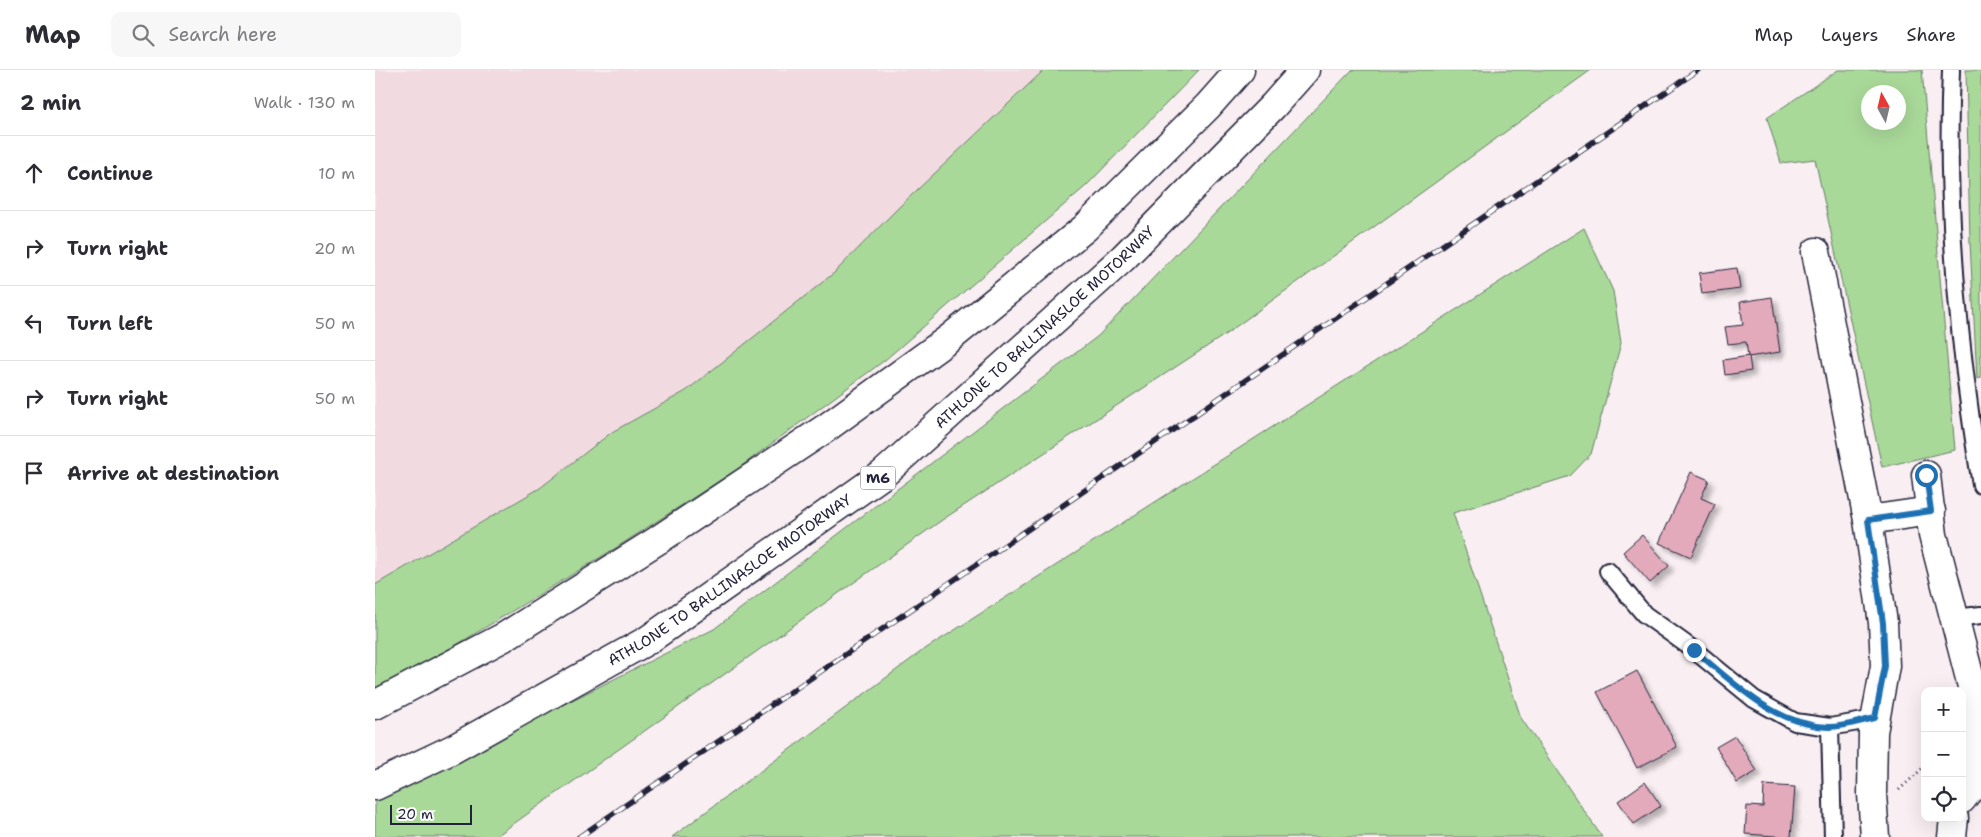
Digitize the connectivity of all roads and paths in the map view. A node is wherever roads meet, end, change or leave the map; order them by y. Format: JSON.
{"nodes":[{"id":1,"x":1240,"y":70,"type":"edge"},
{"id":2,"x":1305,"y":70,"type":"edge"},
{"id":3,"x":1951,"y":70,"type":"edge"},
{"id":4,"x":1816,"y":252,"type":"dead end"},
{"id":5,"x":1926,"y":475,"type":"dead end"},
{"id":6,"x":1981,"y":485,"type":"edge"},
{"id":7,"x":1931,"y":511,"type":"junction"},
{"id":8,"x":1868,"y":520,"type":"junction"},
{"id":9,"x":1608,"y":571,"type":"dead end"},
{"id":10,"x":1968,"y":616,"type":"edge"},
{"id":11,"x":1978,"y":702,"type":"edge"},
{"id":12,"x":375,"y":705,"type":"edge"},
{"id":13,"x":1875,"y":718,"type":"junction"},
{"id":14,"x":1831,"y":727,"type":"junction"},
{"id":15,"x":375,"y":786,"type":"edge"},
{"id":16,"x":1970,"y":790,"type":"edge"},
{"id":17,"x":1954,"y":822,"type":"edge"},
{"id":18,"x":1833,"y":837,"type":"edge"},
{"id":19,"x":1875,"y":837,"type":"edge"},
{"id":20,"x":1952,"y":837,"type":"edge"}],
"edges":[{"from":1,"to":12,"type":"main road"},
{"from":2,"to":15,"type":"main road","name":"ATHLONE TO BALLINASLOE MOTORWAY","number":"M6"},
{"from":3,"to":6,"type":"lane"},
{"from":4,"to":8,"type":"main road"},
{"from":5,"to":7,"type":"main road"},
{"from":7,"to":8,"type":"main road"},
{"from":7,"to":10,"type":"main road"},
{"from":8,"to":13,"type":"main road"},
{"from":9,"to":14,"type":"lane"},
{"from":10,"to":11,"type":"main road"},
{"from":11,"to":16,"type":"main road"},
{"from":13,"to":14,"type":"lane"},
{"from":13,"to":19,"type":"main road"},
{"from":14,"to":18,"type":"lane"},
{"from":17,"to":20,"type":"main road"}]}
